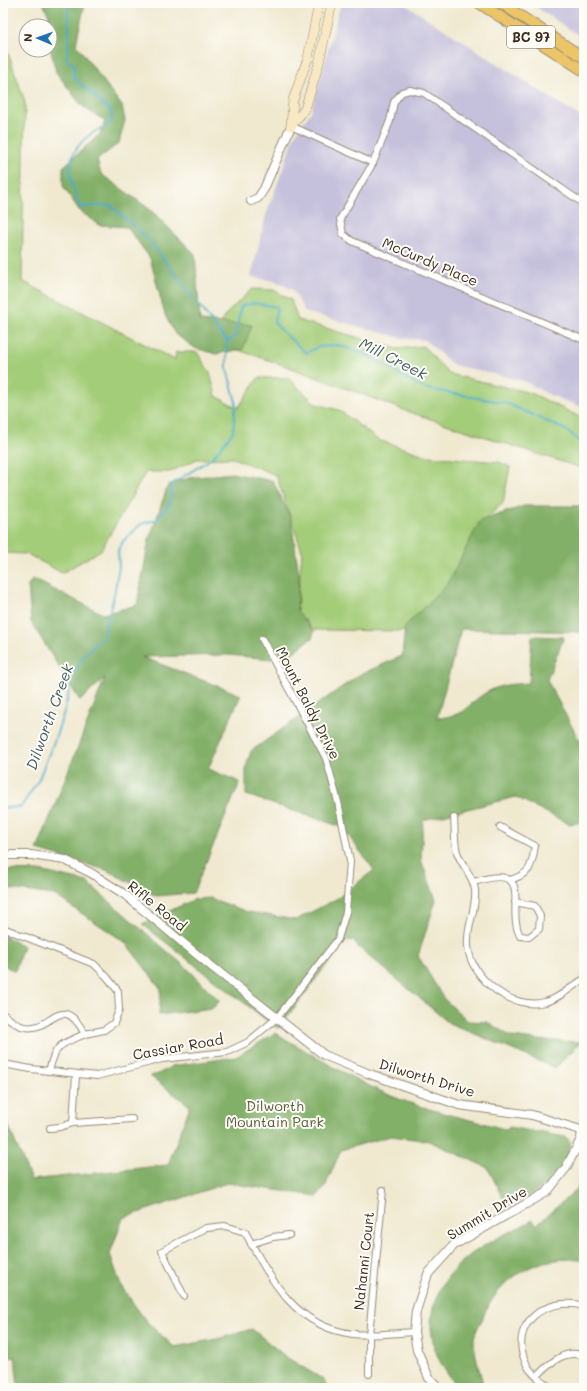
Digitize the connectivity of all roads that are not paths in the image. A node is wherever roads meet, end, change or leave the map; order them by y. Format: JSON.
{"nodes":[{"id":1,"x":319,"y":3,"type":"edge"},
{"id":2,"x":332,"y":3,"type":"edge"},
{"id":3,"x":479,"y":3,"type":"edge"},
{"id":4,"x":501,"y":3,"type":"edge"},
{"id":5,"x":584,"y":58,"type":"edge"},
{"id":6,"x":584,"y":71,"type":"edge"},
{"id":7,"x":291,"y":126,"type":"junction"},
{"id":8,"x":373,"y":163,"type":"junction"},
{"id":9,"x":252,"y":201,"type":"dead end"},
{"id":10,"x":584,"y":204,"type":"edge"},
{"id":11,"x":584,"y":340,"type":"edge"},
{"id":12,"x":262,"y":639,"type":"dead end"},
{"id":13,"x":454,"y":818,"type":"dead end"},
{"id":14,"x":500,"y":827,"type":"dead end"},
{"id":15,"x":3,"y":855,"type":"edge"},
{"id":16,"x":510,"y":880,"type":"junction"},
{"id":17,"x":474,"y":882,"type":"junction"},
{"id":18,"x":515,"y":902,"type":"junction"},
{"id":19,"x":3,"y":928,"type":"edge"},
{"id":20,"x":584,"y":979,"type":"edge"},
{"id":21,"x":3,"y":1014,"type":"edge"},
{"id":22,"x":277,"y":1018,"type":"junction"},
{"id":23,"x":85,"y":1034,"type":"junction"},
{"id":24,"x":3,"y":1064,"type":"edge"},
{"id":25,"x":49,"y":1071,"type":"junction"},
{"id":26,"x":76,"y":1075,"type":"junction"},
{"id":27,"x":132,"y":1119,"type":"dead end"},
{"id":28,"x":73,"y":1123,"type":"junction"},
{"id":29,"x":50,"y":1128,"type":"dead end"},
{"id":30,"x":583,"y":1128,"type":"edge"},
{"id":31,"x":383,"y":1190,"type":"dead end"},
{"id":32,"x":289,"y":1235,"type":"dead end"},
{"id":33,"x":251,"y":1244,"type":"junction"},
{"id":34,"x":184,"y":1296,"type":"dead end"},
{"id":35,"x":584,"y":1306,"type":"edge"},
{"id":36,"x":414,"y":1332,"type":"junction"},
{"id":37,"x":369,"y":1335,"type":"junction"},
{"id":38,"x":584,"y":1356,"type":"edge"},
{"id":39,"x":369,"y":1374,"type":"dead end"},
{"id":40,"x":537,"y":1376,"type":"junction"},
{"id":41,"x":439,"y":1388,"type":"edge"},
{"id":42,"x":551,"y":1388,"type":"edge"}],
"edges":[{"from":1,"to":7,"type":"main road"},
{"from":2,"to":7,"type":"main road"},
{"from":3,"to":6,"type":"highway","number":"BC 97"},
{"from":4,"to":5,"type":"highway","number":"BC 97"},
{"from":7,"to":8,"type":"street"},
{"from":7,"to":9,"type":"street"},
{"from":8,"to":10,"type":"street","name":"McCurdy Place"},
{"from":8,"to":11,"type":"street","name":"McCurdy Place"},
{"from":12,"to":22,"type":"street","name":"Mount Baldy Drive"},
{"from":13,"to":17,"type":"street"},
{"from":14,"to":16,"type":"street"},
{"from":15,"to":22,"type":"street","name":"Rifle Road"},
{"from":16,"to":17,"type":"street"},
{"from":16,"to":18,"type":"street"},
{"from":17,"to":20,"type":"street"},
{"from":18,"to":18,"type":"street"},
{"from":19,"to":23,"type":"street"},
{"from":21,"to":23,"type":"street"},
{"from":22,"to":26,"type":"street","name":"Cassiar Road"},
{"from":22,"to":30,"type":"street","name":"Dilworth Drive"},
{"from":23,"to":25,"type":"street"},
{"from":24,"to":25,"type":"street","name":"Cassiar Road"},
{"from":25,"to":26,"type":"street","name":"Cassiar Road"},
{"from":26,"to":28,"type":"street"},
{"from":27,"to":28,"type":"street"},
{"from":28,"to":29,"type":"street"},
{"from":30,"to":36,"type":"street","name":"Summit Drive"},
{"from":31,"to":37,"type":"street","name":"Nahanni Court"},
{"from":32,"to":33,"type":"street"},
{"from":33,"to":34,"type":"street"},
{"from":33,"to":37,"type":"street"},
{"from":35,"to":40,"type":"street"},
{"from":36,"to":37,"type":"street"},
{"from":36,"to":41,"type":"street","name":"Summit Drive"},
{"from":37,"to":39,"type":"street","name":"Nahanni Court"},
{"from":38,"to":40,"type":"street"},
{"from":40,"to":42,"type":"street"}]}
